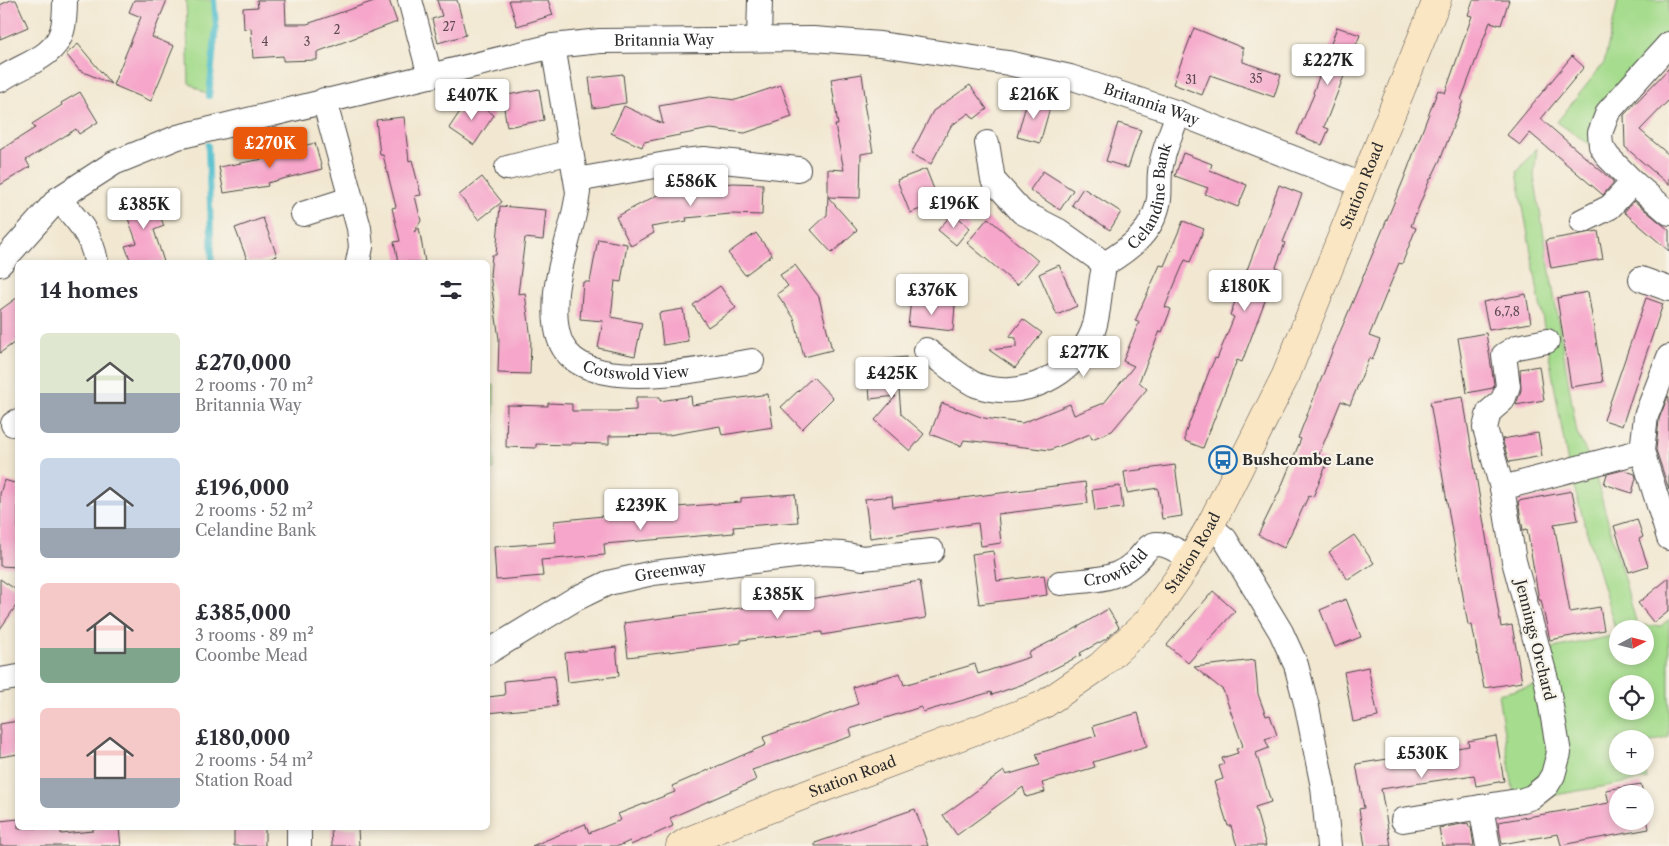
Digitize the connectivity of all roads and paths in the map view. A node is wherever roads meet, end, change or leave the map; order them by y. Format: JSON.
{"nodes":[{"id":1,"x":66,"y":0,"type":"edge"},
{"id":2,"x":410,"y":0,"type":"edge"},
{"id":3,"x":760,"y":0,"type":"edge"},
{"id":4,"x":1437,"y":0,"type":"edge"},
{"id":5,"x":759,"y":39,"type":"junction"},
{"id":6,"x":1669,"y":44,"type":"edge"},
{"id":7,"x":553,"y":46,"type":"junction"},
{"id":8,"x":430,"y":76,"type":"junction"},
{"id":9,"x":0,"y":80,"type":"edge"},
{"id":10,"x":324,"y":100,"type":"junction"},
{"id":11,"x":1178,"y":113,"type":"junction"},
{"id":12,"x":987,"y":143,"type":"dead end"},
{"id":13,"x":571,"y":152,"type":"junction"},
{"id":14,"x":508,"y":168,"type":"dead end"},
{"id":15,"x":798,"y":169,"type":"dead end"},
{"id":16,"x":577,"y":180,"type":"junction"},
{"id":17,"x":1633,"y":182,"type":"junction"},
{"id":18,"x":1362,"y":185,"type":"junction"},
{"id":19,"x":58,"y":199,"type":"junction"},
{"id":20,"x":350,"y":199,"type":"junction"},
{"id":21,"x":303,"y":214,"type":"dead end"},
{"id":22,"x":1669,"y":214,"type":"edge"},
{"id":23,"x":1582,"y":220,"type":"dead end"},
{"id":24,"x":96,"y":260,"type":"edge"},
{"id":25,"x":358,"y":260,"type":"edge"},
{"id":26,"x":0,"y":264,"type":"edge"},
{"id":27,"x":1105,"y":264,"type":"junction"},
{"id":28,"x":1641,"y":279,"type":"dead end"},
{"id":29,"x":1669,"y":289,"type":"edge"},
{"id":30,"x":1547,"y":341,"type":"dead end"},
{"id":31,"x":926,"y":350,"type":"dead end"},
{"id":32,"x":1669,"y":357,"type":"edge"},
{"id":33,"x":752,"y":361,"type":"dead end"},
{"id":34,"x":1642,"y":451,"type":"junction"},
{"id":35,"x":1502,"y":488,"type":"junction"},
{"id":36,"x":1210,"y":526,"type":"junction"},
{"id":37,"x":1669,"y":538,"type":"edge"},
{"id":38,"x":932,"y":550,"type":"dead end"},
{"id":39,"x":1191,"y":559,"type":"junction"},
{"id":40,"x":1060,"y":584,"type":"dead end"},
{"id":41,"x":490,"y":651,"type":"edge"},
{"id":42,"x":15,"y":678,"type":"edge"},
{"id":43,"x":0,"y":680,"type":"edge"},
{"id":44,"x":1481,"y":807,"type":"junction"},
{"id":45,"x":1403,"y":820,"type":"dead end"},
{"id":46,"x":299,"y":830,"type":"edge"},
{"id":47,"x":299,"y":846,"type":"edge"},
{"id":48,"x":680,"y":846,"type":"edge"},
{"id":49,"x":1329,"y":846,"type":"edge"},
{"id":50,"x":1488,"y":846,"type":"edge"}],
"edges":[{"from":1,"to":9,"type":"street"},
{"from":2,"to":8,"type":"street"},
{"from":3,"to":5,"type":"street"},
{"from":4,"to":18,"type":"street","name":"Station Road"},
{"from":5,"to":7,"type":"street","name":"Britannia Way"},
{"from":5,"to":11,"type":"street","name":"Britannia Way"},
{"from":6,"to":17,"type":"street"},
{"from":7,"to":8,"type":"street","name":"Britannia Way"},
{"from":7,"to":13,"type":"street","name":"Cotswold View"},
{"from":8,"to":10,"type":"street","name":"Britannia Way"},
{"from":10,"to":19,"type":"street","name":"Britannia Way"},
{"from":10,"to":20,"type":"street"},
{"from":11,"to":18,"type":"street","name":"Britannia Way"},
{"from":11,"to":27,"type":"street","name":"Celandine Bank"},
{"from":12,"to":27,"type":"street"},
{"from":13,"to":14,"type":"street"},
{"from":13,"to":16,"type":"street","name":"Cotswold View"},
{"from":15,"to":16,"type":"street"},
{"from":16,"to":33,"type":"street","name":"Cotswold View"},
{"from":17,"to":22,"type":"street"},
{"from":17,"to":23,"type":"street"},
{"from":18,"to":36,"type":"street","name":"Station Road"},
{"from":19,"to":24,"type":"street"},
{"from":19,"to":26,"type":"street","name":"Britannia Way"},
{"from":20,"to":21,"type":"street"},
{"from":20,"to":25,"type":"street"},
{"from":27,"to":31,"type":"street"},
{"from":28,"to":29,"type":"street"},
{"from":30,"to":35,"type":"street","name":"Jennings Orchard"},
{"from":32,"to":34,"type":"street"},
{"from":34,"to":35,"type":"street"},
{"from":34,"to":37,"type":"street"},
{"from":35,"to":44,"type":"street","name":"Jennings Orchard"},
{"from":36,"to":39,"type":"street","name":"Station Road"},
{"from":36,"to":49,"type":"street"},
{"from":38,"to":41,"type":"street","name":"Greenway"},
{"from":39,"to":40,"type":"street","name":"Crowfield"},
{"from":39,"to":48,"type":"street","name":"Station Road"},
{"from":42,"to":43,"type":"street"},
{"from":44,"to":45,"type":"street","name":"Jennings Orchard"},
{"from":44,"to":50,"type":"street"},
{"from":46,"to":47,"type":"street"}]}
